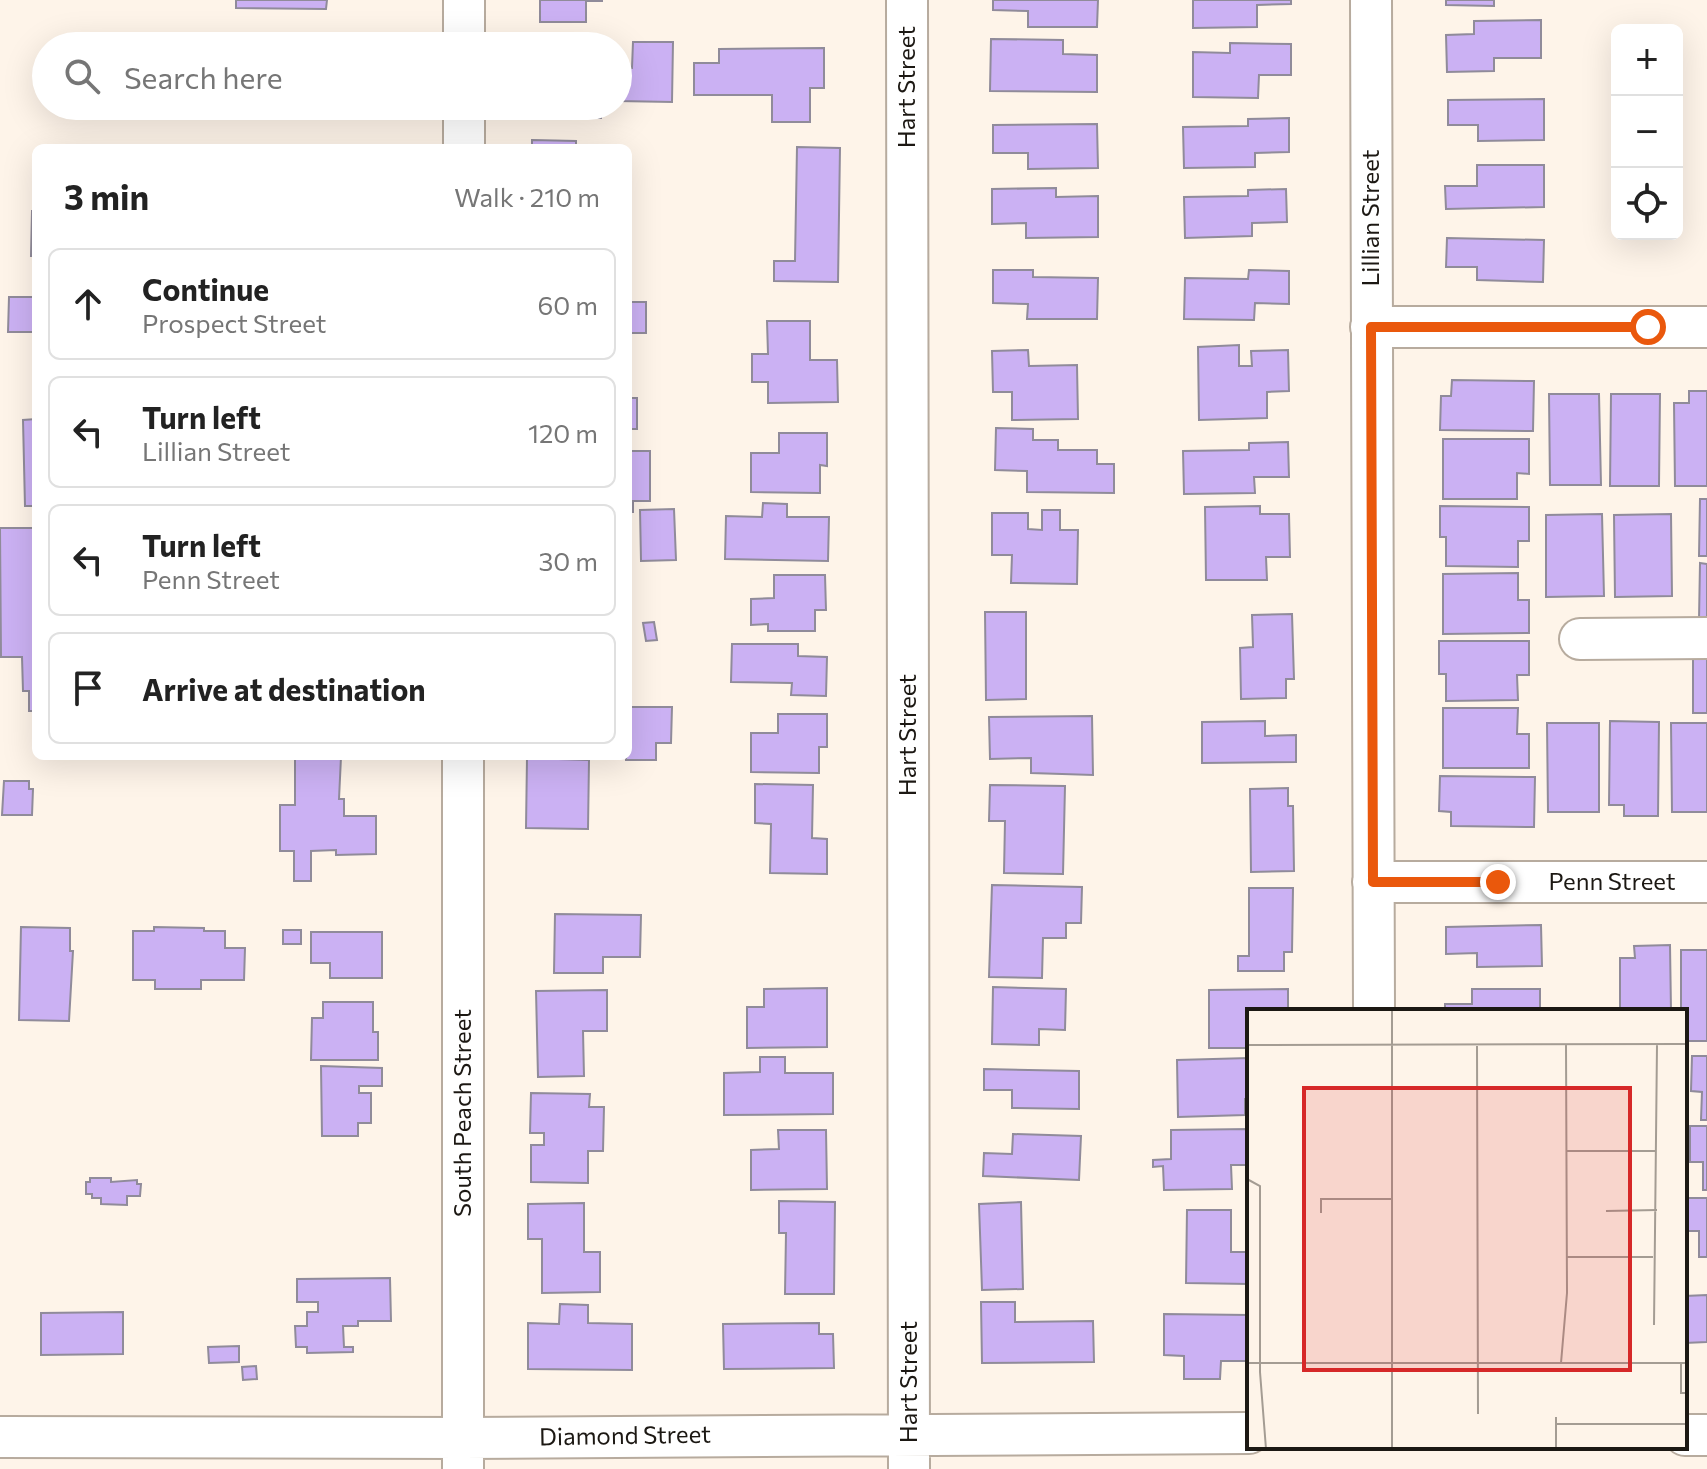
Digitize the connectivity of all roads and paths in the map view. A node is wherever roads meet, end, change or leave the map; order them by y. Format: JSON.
{"nodes":[{"id":1,"x":464,"y":0,"type":"edge"},
{"id":2,"x":907,"y":0,"type":"edge"},
{"id":3,"x":1371,"y":0,"type":"edge"},
{"id":4,"x":464,"y":32,"type":"edge"},
{"id":5,"x":464,"y":120,"type":"edge"},
{"id":6,"x":464,"y":144,"type":"edge"},
{"id":7,"x":1371,"y":327,"type":"junction"},
{"id":8,"x":1707,"y":327,"type":"edge"},
{"id":9,"x":1707,"y":638,"type":"edge"},
{"id":10,"x":1580,"y":639,"type":"dead end"},
{"id":11,"x":463,"y":760,"type":"edge"},
{"id":12,"x":1373,"y":882,"type":"junction"},
{"id":13,"x":1707,"y":882,"type":"edge"},
{"id":14,"x":1374,"y":1009,"type":"edge"},
{"id":15,"x":1247,"y":1433,"type":"edge"},
{"id":16,"x":0,"y":1437,"type":"edge"},
{"id":17,"x":909,"y":1451,"type":"edge"},
{"id":18,"x":463,"y":1454,"type":"edge"}],
"edges":[{"from":1,"to":4,"type":"street"},
{"from":2,"to":17,"type":"street","name":"Hart Street"},
{"from":3,"to":7,"type":"street","name":"Lillian Street"},
{"from":5,"to":6,"type":"street"},
{"from":7,"to":8,"type":"street"},
{"from":7,"to":12,"type":"street","name":"Lillian Street"},
{"from":9,"to":10,"type":"street"},
{"from":11,"to":18,"type":"street","name":"South Peach Street"},
{"from":12,"to":13,"type":"street","name":"Penn Street"},
{"from":12,"to":14,"type":"street","name":"Lillian Street"},
{"from":15,"to":17,"type":"street","name":"Diamond Street"},
{"from":16,"to":18,"type":"street","name":"Diamond Street"},
{"from":17,"to":18,"type":"street","name":"Diamond Street"}]}
